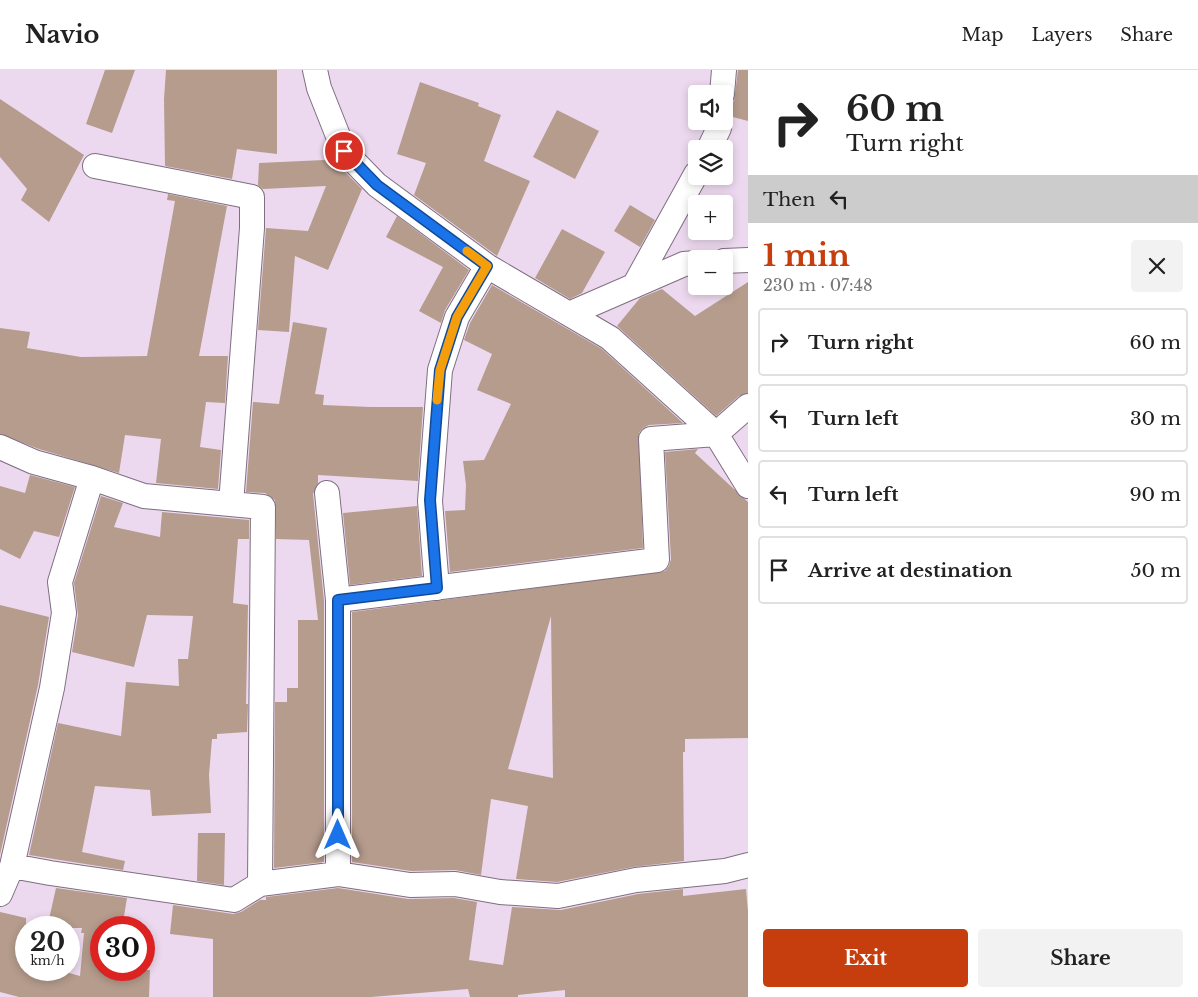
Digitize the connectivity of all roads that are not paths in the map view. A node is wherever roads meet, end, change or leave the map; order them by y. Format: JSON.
{"nodes":[{"id":1,"x":315,"y":70,"type":"edge"},
{"id":2,"x":724,"y":70,"type":"edge"},
{"id":3,"x":723,"y":85,"type":"edge"},
{"id":4,"x":95,"y":166,"type":"dead end"},
{"id":5,"x":690,"y":185,"type":"edge"},
{"id":6,"x":748,"y":260,"type":"edge"},
{"id":7,"x":733,"y":261,"type":"edge"},
{"id":8,"x":688,"y":264,"type":"edge"},
{"id":9,"x":487,"y":266,"type":"junction"},
{"id":10,"x":634,"y":286,"type":"junction"},
{"id":11,"x":569,"y":314,"type":"junction"},
{"id":12,"x":748,"y":406,"type":"edge"},
{"id":13,"x":716,"y":434,"type":"junction"},
{"id":14,"x":0,"y":447,"type":"edge"},
{"id":15,"x":92,"y":478,"type":"junction"},
{"id":16,"x":748,"y":486,"type":"edge"},
{"id":17,"x":327,"y":493,"type":"dead end"},
{"id":18,"x":231,"y":504,"type":"junction"},
{"id":19,"x":437,"y":588,"type":"junction"},
{"id":20,"x":338,"y":600,"type":"junction"},
{"id":21,"x":12,"y":866,"type":"junction"},
{"id":22,"x":748,"y":866,"type":"edge"},
{"id":23,"x":338,"y":874,"type":"junction"},
{"id":24,"x":260,"y":884,"type":"junction"},
{"id":25,"x":0,"y":894,"type":"edge"}],
"edges":[{"from":1,"to":9,"type":"street"},
{"from":2,"to":3,"type":"street"},
{"from":4,"to":18,"type":"street"},
{"from":5,"to":10,"type":"street"},
{"from":6,"to":7,"type":"street"},
{"from":8,"to":10,"type":"street"},
{"from":9,"to":11,"type":"street"},
{"from":9,"to":19,"type":"street"},
{"from":10,"to":11,"type":"street"},
{"from":11,"to":13,"type":"street"},
{"from":12,"to":13,"type":"street"},
{"from":13,"to":16,"type":"street"},
{"from":13,"to":19,"type":"street"},
{"from":14,"to":15,"type":"street"},
{"from":15,"to":18,"type":"street"},
{"from":15,"to":21,"type":"street"},
{"from":17,"to":20,"type":"street"},
{"from":18,"to":24,"type":"street"},
{"from":19,"to":20,"type":"street"},
{"from":20,"to":23,"type":"street"},
{"from":21,"to":24,"type":"street"},
{"from":21,"to":25,"type":"street"},
{"from":22,"to":23,"type":"street"},
{"from":23,"to":24,"type":"street"}]}
